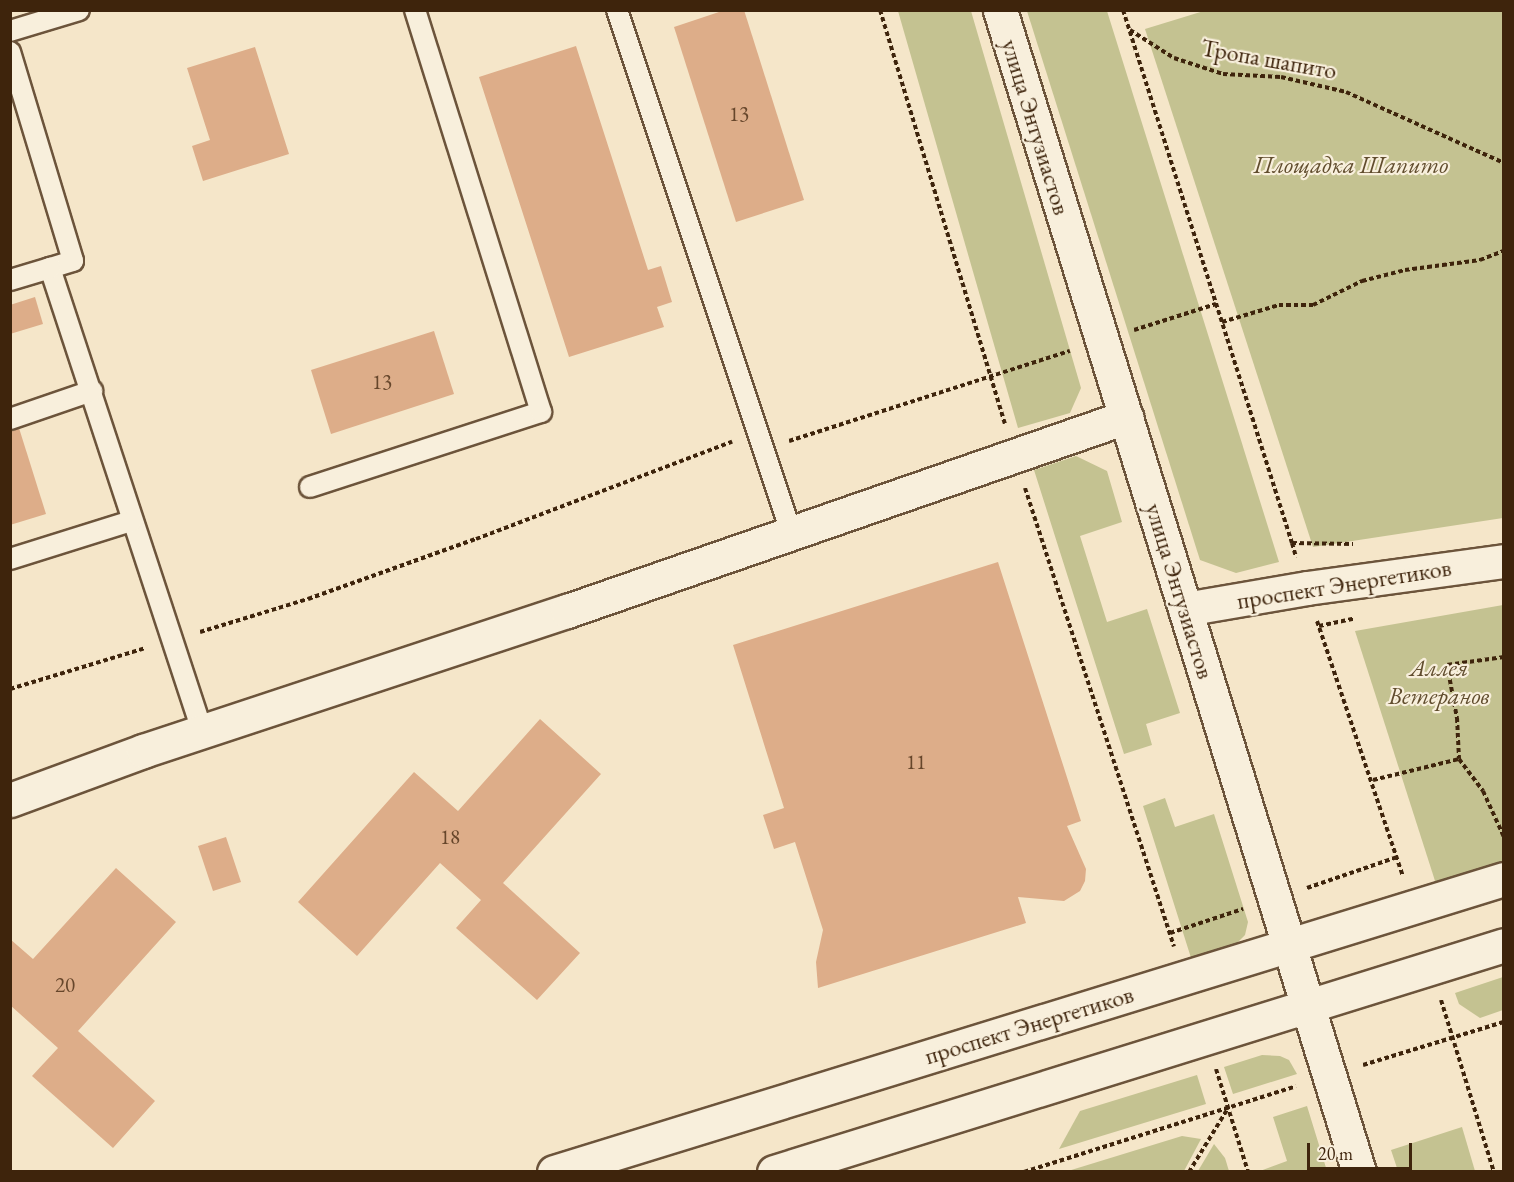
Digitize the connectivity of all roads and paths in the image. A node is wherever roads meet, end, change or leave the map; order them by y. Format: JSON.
{"nodes":[{"id":1,"x":79,"y":10,"type":"edge"},
{"id":2,"x":415,"y":10,"type":"edge"},
{"id":3,"x":617,"y":10,"type":"edge"},
{"id":4,"x":880,"y":10,"type":"edge"},
{"id":5,"x":1000,"y":10,"type":"edge"},
{"id":6,"x":1124,"y":10,"type":"edge"},
{"id":7,"x":1130,"y":30,"type":"junction"},
{"id":8,"x":10,"y":31,"type":"edge"},
{"id":9,"x":10,"y":52,"type":"edge"},
{"id":10,"x":1503,"y":163,"type":"edge"},
{"id":11,"x":1503,"y":251,"type":"edge"},
{"id":12,"x":50,"y":268,"type":"junction"},
{"id":13,"x":10,"y":280,"type":"edge"},
{"id":14,"x":1216,"y":304,"type":"junction"},
{"id":15,"x":1222,"y":322,"type":"junction"},
{"id":16,"x":1102,"y":340,"type":"junction"},
{"id":17,"x":991,"y":376,"type":"junction"},
{"id":18,"x":92,"y":391,"type":"junction"},
{"id":19,"x":1126,"y":417,"type":"junction"},
{"id":20,"x":10,"y":419,"type":"edge"},
{"id":21,"x":761,"y":440,"type":"junction"},
{"id":22,"x":1015,"y":456,"type":"junction"},
{"id":23,"x":310,"y":487,"type":"dead end"},
{"id":24,"x":131,"y":521,"type":"junction"},
{"id":25,"x":791,"y":532,"type":"junction"},
{"id":26,"x":1292,"y":543,"type":"junction"},
{"id":27,"x":1358,"y":544,"type":"dead end"},
{"id":28,"x":10,"y":558,"type":"edge"},
{"id":29,"x":1503,"y":561,"type":"edge"},
{"id":30,"x":1307,"y":588,"type":"junction"},
{"id":31,"x":1185,"y":609,"type":"junction"},
{"id":32,"x":172,"y":640,"type":"junction"},
{"id":33,"x":1503,"y":657,"type":"edge"},
{"id":34,"x":10,"y":689,"type":"edge"},
{"id":35,"x":203,"y":732,"type":"junction"},
{"id":36,"x":1460,"y":759,"type":"junction"},
{"id":37,"x":1372,"y":780,"type":"junction"},
{"id":38,"x":10,"y":800,"type":"edge"},
{"id":39,"x":1503,"y":837,"type":"edge"},
{"id":40,"x":1503,"y":879,"type":"edge"},
{"id":41,"x":1413,"y":907,"type":"junction"},
{"id":42,"x":1503,"y":945,"type":"edge"},
{"id":43,"x":1289,"y":946,"type":"junction"},
{"id":44,"x":1431,"y":967,"type":"junction"},
{"id":45,"x":1185,"y":977,"type":"junction"},
{"id":46,"x":1307,"y":1005,"type":"junction"},
{"id":47,"x":1503,"y":1022,"type":"edge"},
{"id":48,"x":1206,"y":1038,"type":"junction"},
{"id":49,"x":1452,"y":1038,"type":"junction"},
{"id":50,"x":1329,"y":1076,"type":"junction"},
{"id":51,"x":1228,"y":1107,"type":"junction"},
{"id":52,"x":554,"y":1172,"type":"edge"},
{"id":53,"x":774,"y":1172,"type":"edge"},
{"id":54,"x":1024,"y":1172,"type":"edge"},
{"id":55,"x":1189,"y":1172,"type":"edge"},
{"id":56,"x":1248,"y":1172,"type":"edge"},
{"id":57,"x":1359,"y":1172,"type":"edge"},
{"id":58,"x":1494,"y":1172,"type":"edge"}],
"edges":[{"from":1,"to":8,"type":"lane"},
{"from":2,"to":23,"type":"lane"},
{"from":3,"to":21,"type":"lane"},
{"from":4,"to":17,"type":"path"},
{"from":5,"to":16,"type":"main road","name":"улица Энтузиастов"},
{"from":6,"to":7,"type":"path"},
{"from":7,"to":10,"type":"path","name":"Тропа шапито"},
{"from":7,"to":14,"type":"path"},
{"from":9,"to":12,"type":"lane"},
{"from":11,"to":15,"type":"path"},
{"from":12,"to":13,"type":"lane"},
{"from":12,"to":18,"type":"lane"},
{"from":14,"to":15,"type":"path"},
{"from":14,"to":16,"type":"path"},
{"from":15,"to":26,"type":"path"},
{"from":16,"to":17,"type":"path"},
{"from":16,"to":19,"type":"main road","name":"улица Энтузиастов"},
{"from":17,"to":21,"type":"path"},
{"from":17,"to":22,"type":"path"},
{"from":18,"to":20,"type":"lane"},
{"from":18,"to":24,"type":"lane"},
{"from":19,"to":22,"type":"main road"},
{"from":19,"to":31,"type":"main road","name":"улица Энтузиастов"},
{"from":21,"to":25,"type":"lane"},
{"from":21,"to":32,"type":"path"},
{"from":22,"to":25,"type":"main road"},
{"from":22,"to":45,"type":"path"},
{"from":24,"to":28,"type":"lane"},
{"from":24,"to":32,"type":"lane"},
{"from":25,"to":35,"type":"main road"},
{"from":26,"to":27,"type":"path"},
{"from":26,"to":30,"type":"path"},
{"from":29,"to":30,"type":"main road","name":"проспект Энергетиков"},
{"from":30,"to":31,"type":"main road","name":"проспект Энергетиков"},
{"from":30,"to":37,"type":"path"},
{"from":31,"to":43,"type":"main road","name":"улица Энтузиастов"},
{"from":32,"to":34,"type":"path"},
{"from":32,"to":35,"type":"lane"},
{"from":33,"to":36,"type":"path"},
{"from":35,"to":38,"type":"main road"},
{"from":36,"to":37,"type":"path"},
{"from":36,"to":39,"type":"path"},
{"from":37,"to":41,"type":"path"},
{"from":40,"to":41,"type":"main road","name":"проспект Энергетиков"},
{"from":41,"to":43,"type":"main road","name":"проспект Энергетиков"},
{"from":42,"to":44,"type":"main road"},
{"from":43,"to":45,"type":"main road","name":"проспект Энергетиков"},
{"from":43,"to":46,"type":"main road","name":"улица Энтузиастов"},
{"from":44,"to":46,"type":"main road"},
{"from":44,"to":49,"type":"path"},
{"from":45,"to":52,"type":"main road","name":"проспект Энергетиков"},
{"from":46,"to":48,"type":"main road"},
{"from":46,"to":50,"type":"main road","name":"улица Энтузиастов"},
{"from":47,"to":49,"type":"path"},
{"from":48,"to":51,"type":"path"},
{"from":48,"to":53,"type":"main road"},
{"from":49,"to":50,"type":"path"},
{"from":49,"to":58,"type":"path"},
{"from":50,"to":51,"type":"path"},
{"from":50,"to":57,"type":"main road","name":"улица Энтузиастов"},
{"from":51,"to":54,"type":"path"},
{"from":51,"to":55,"type":"path"},
{"from":51,"to":56,"type":"path"}]}
